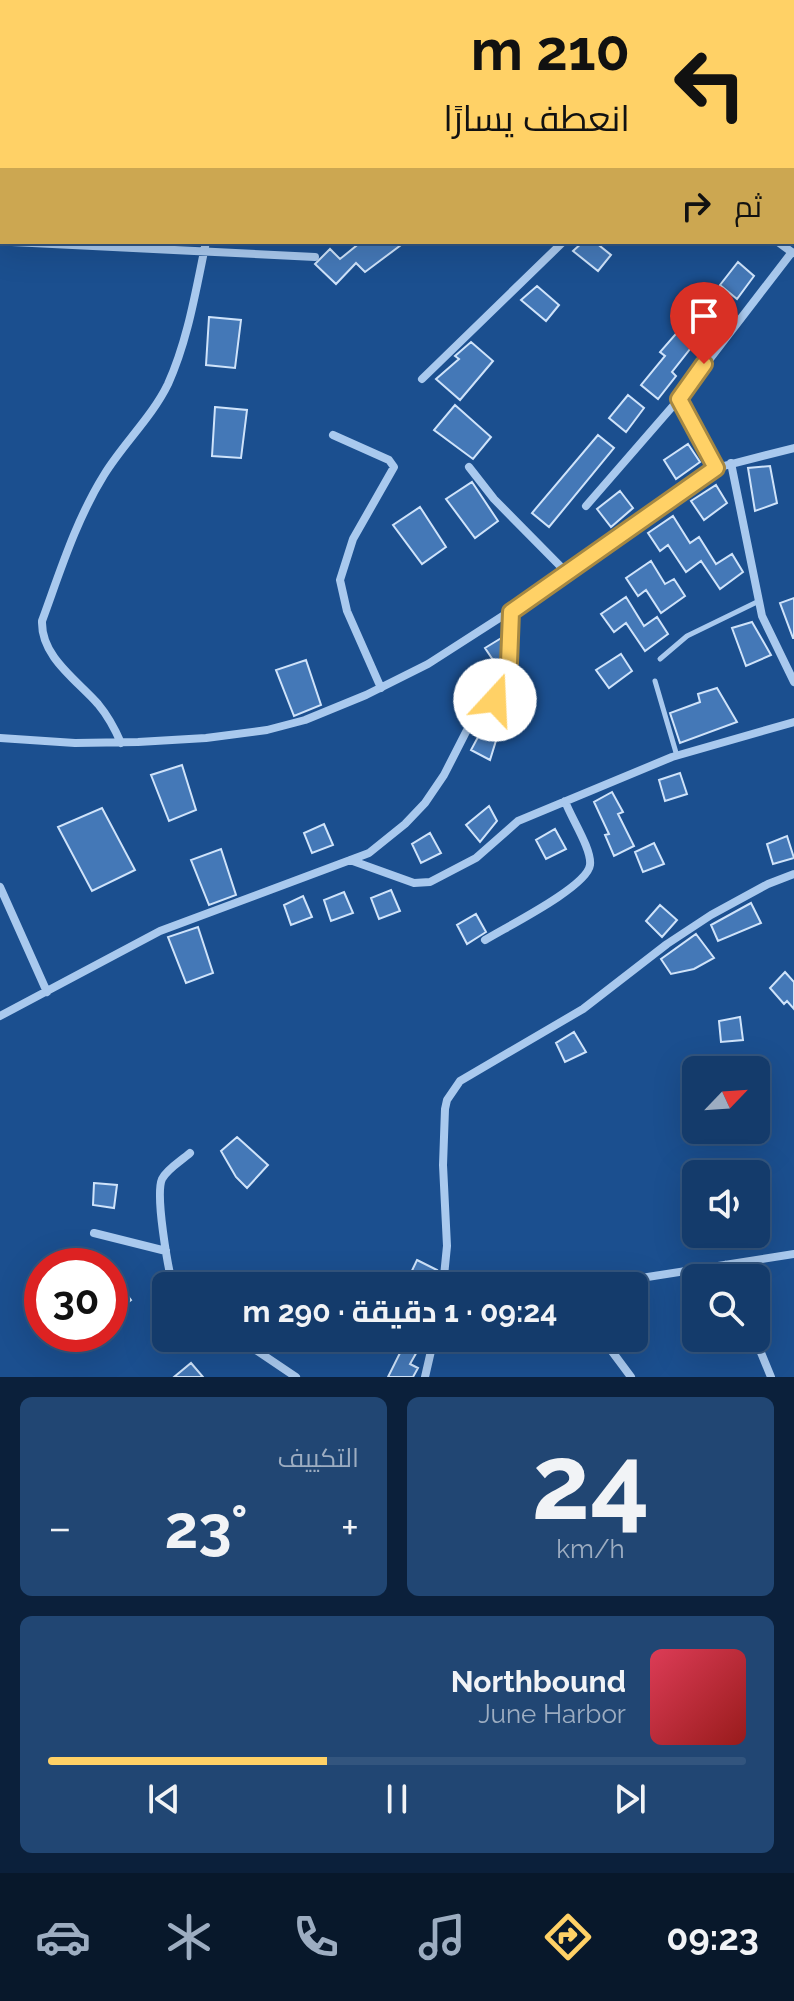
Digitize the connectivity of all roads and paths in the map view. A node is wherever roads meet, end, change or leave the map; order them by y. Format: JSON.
{"nodes":[{"id":1,"x":64,"y":244,"type":"edge"},
{"id":2,"x":206,"y":244,"type":"edge"},
{"id":3,"x":561,"y":244,"type":"edge"},
{"id":4,"x":90,"y":245,"type":"edge"},
{"id":5,"x":204,"y":252,"type":"junction"},
{"id":6,"x":793,"y":252,"type":"edge"},
{"id":7,"x":315,"y":257,"type":"dead end"},
{"id":8,"x":422,"y":379,"type":"dead end"},
{"id":9,"x":679,"y":399,"type":"junction"},
{"id":10,"x":333,"y":435,"type":"dead end"},
{"id":11,"x":794,"y":448,"type":"edge"},
{"id":12,"x":731,"y":463,"type":"junction"},
{"id":13,"x":469,"y":467,"type":"dead end"},
{"id":14,"x":716,"y":468,"type":"junction"},
{"id":15,"x":586,"y":506,"type":"dead end"},
{"id":16,"x":568,"y":574,"type":"junction"},
{"id":17,"x":759,"y":601,"type":"junction"},
{"id":18,"x":511,"y":612,"type":"junction"},
{"id":19,"x":660,"y":659,"type":"dead end"},
{"id":20,"x":655,"y":681,"type":"dead end"},
{"id":21,"x":794,"y":682,"type":"edge"},
{"id":22,"x":381,"y":688,"type":"junction"},
{"id":23,"x":794,"y":722,"type":"edge"},
{"id":24,"x":0,"y":738,"type":"edge"},
{"id":25,"x":121,"y":743,"type":"junction"},
{"id":26,"x":677,"y":756,"type":"junction"},
{"id":27,"x":565,"y":801,"type":"junction"},
{"id":28,"x":350,"y":860,"type":"junction"},
{"id":29,"x":794,"y":874,"type":"edge"},
{"id":30,"x":0,"y":887,"type":"edge"},
{"id":31,"x":485,"y":940,"type":"dead end"},
{"id":32,"x":47,"y":992,"type":"junction"},
{"id":33,"x":0,"y":1016,"type":"edge"},
{"id":34,"x":190,"y":1153,"type":"dead end"},
{"id":35,"x":94,"y":1233,"type":"dead end"},
{"id":36,"x":166,"y":1251,"type":"junction"},
{"id":37,"x":794,"y":1254,"type":"edge"},
{"id":38,"x":731,"y":1264,"type":"edge"},
{"id":39,"x":170,"y":1272,"type":"edge"},
{"id":40,"x":444,"y":1272,"type":"edge"},
{"id":41,"x":682,"y":1272,"type":"edge"},
{"id":42,"x":648,"y":1277,"type":"edge"},
{"id":43,"x":259,"y":1352,"type":"edge"},
{"id":44,"x":431,"y":1352,"type":"edge"},
{"id":45,"x":612,"y":1352,"type":"edge"},
{"id":46,"x":761,"y":1352,"type":"edge"},
{"id":47,"x":296,"y":1377,"type":"edge"},
{"id":48,"x":426,"y":1377,"type":"edge"},
{"id":49,"x":631,"y":1377,"type":"edge"},
{"id":50,"x":771,"y":1377,"type":"edge"}],
"edges":[{"from":1,"to":4,"type":"street"},
{"from":2,"to":5,"type":"street"},
{"from":3,"to":8,"type":"street"},
{"from":4,"to":5,"type":"street"},
{"from":5,"to":7,"type":"street"},
{"from":5,"to":25,"type":"street"},
{"from":6,"to":9,"type":"street"},
{"from":9,"to":14,"type":"street"},
{"from":9,"to":15,"type":"street"},
{"from":10,"to":22,"type":"street"},
{"from":11,"to":12,"type":"street"},
{"from":12,"to":14,"type":"street"},
{"from":12,"to":17,"type":"street"},
{"from":13,"to":16,"type":"street"},
{"from":14,"to":16,"type":"street"},
{"from":16,"to":18,"type":"street"},
{"from":17,"to":19,"type":"lane"},
{"from":17,"to":21,"type":"street"},
{"from":18,"to":22,"type":"street"},
{"from":18,"to":28,"type":"street"},
{"from":20,"to":26,"type":"lane"},
{"from":22,"to":25,"type":"street"},
{"from":23,"to":26,"type":"street"},
{"from":24,"to":25,"type":"street"},
{"from":26,"to":27,"type":"street"},
{"from":27,"to":28,"type":"street"},
{"from":27,"to":31,"type":"street"},
{"from":28,"to":32,"type":"street"},
{"from":29,"to":40,"type":"street"},
{"from":30,"to":32,"type":"street"},
{"from":32,"to":33,"type":"street"},
{"from":34,"to":36,"type":"street"},
{"from":35,"to":36,"type":"street"},
{"from":36,"to":39,"type":"street"},
{"from":37,"to":38,"type":"street"},
{"from":41,"to":42,"type":"street"},
{"from":43,"to":47,"type":"street"},
{"from":44,"to":48,"type":"street"},
{"from":45,"to":49,"type":"street"},
{"from":46,"to":50,"type":"street"}]}
